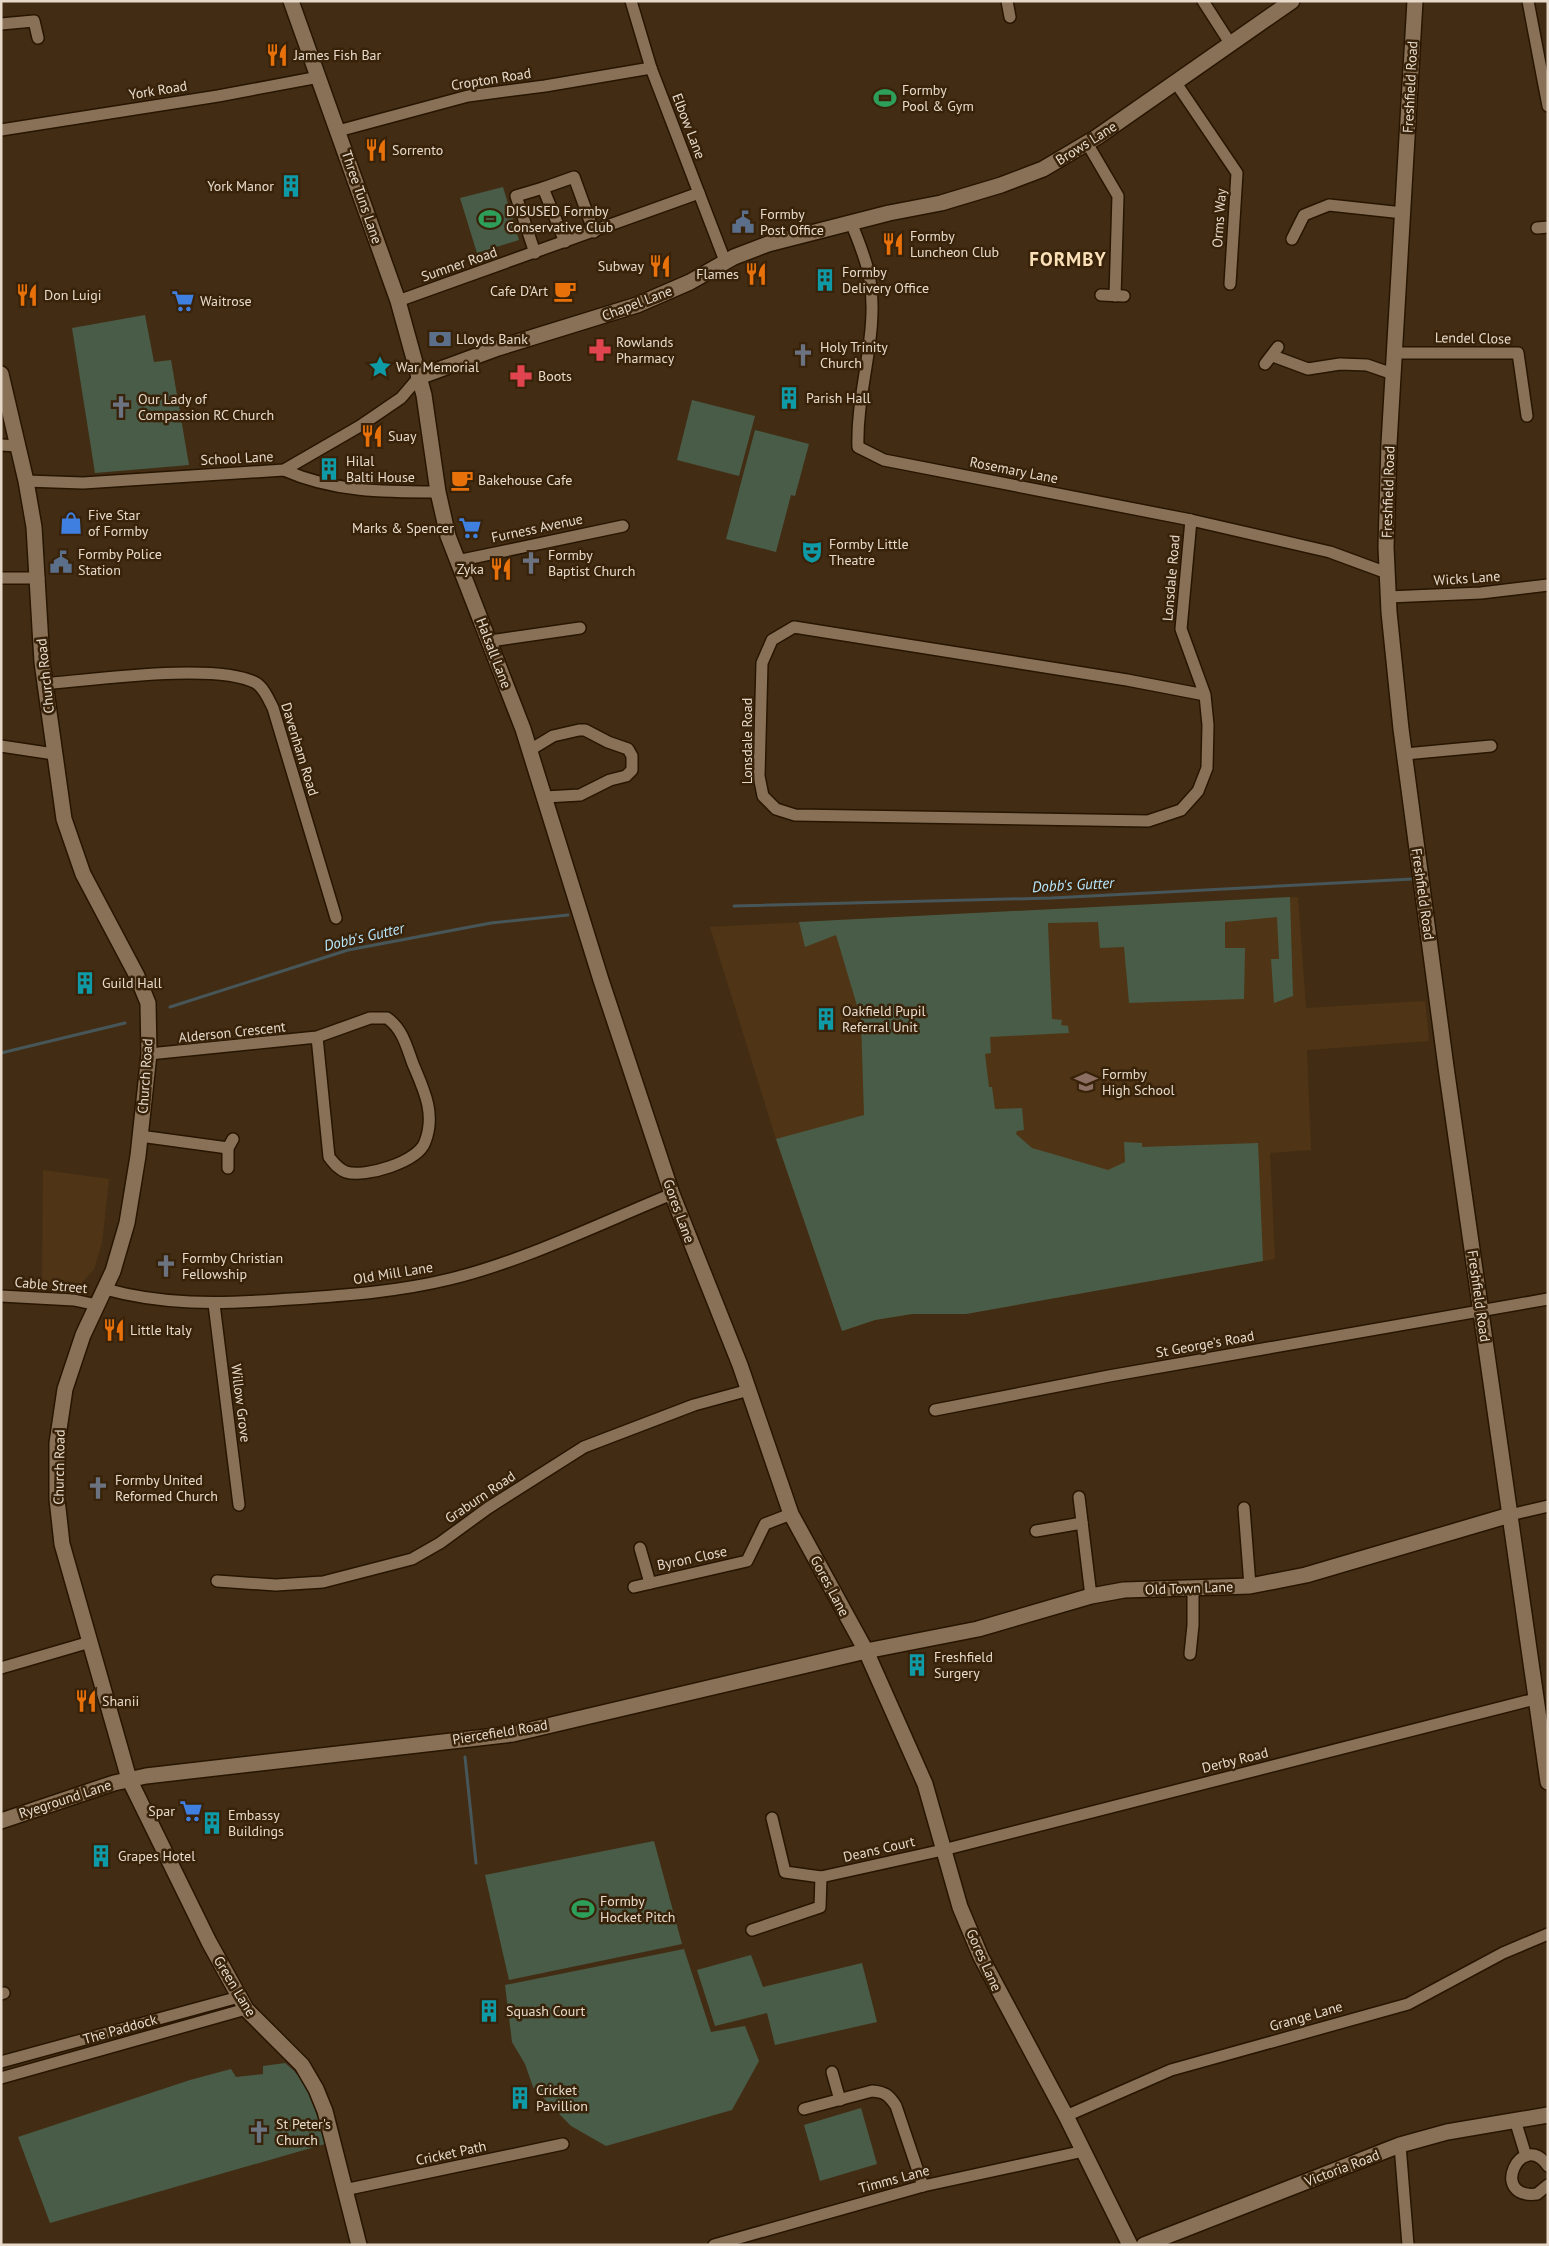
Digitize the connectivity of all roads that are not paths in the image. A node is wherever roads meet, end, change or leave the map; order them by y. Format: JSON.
{"nodes":[{"id":1,"x":291,"y":1,"type":"edge"},
{"id":2,"x":631,"y":1,"type":"edge"},
{"id":3,"x":1007,"y":1,"type":"edge"},
{"id":4,"x":1203,"y":1,"type":"edge"},
{"id":5,"x":1292,"y":1,"type":"edge"},
{"id":6,"x":1415,"y":1,"type":"edge"},
{"id":7,"x":1528,"y":1,"type":"edge"},
{"id":8,"x":1010,"y":17,"type":"dead end"},
{"id":9,"x":1,"y":24,"type":"edge"},
{"id":10,"x":38,"y":38,"type":"dead end"},
{"id":11,"x":1230,"y":43,"type":"junction"},
{"id":12,"x":651,"y":68,"type":"junction"},
{"id":13,"x":319,"y":77,"type":"junction"},
{"id":14,"x":1176,"y":83,"type":"junction"},
{"id":15,"x":1548,"y":106,"type":"edge"},
{"id":16,"x":1,"y":130,"type":"edge"},
{"id":17,"x":338,"y":131,"type":"junction"},
{"id":18,"x":1087,"y":143,"type":"junction"},
{"id":19,"x":543,"y":188,"type":"junction"},
{"id":20,"x":699,"y":193,"type":"junction"},
{"id":21,"x":1402,"y":213,"type":"junction"},
{"id":22,"x":851,"y":222,"type":"junction"},
{"id":23,"x":594,"y":232,"type":"junction"},
{"id":24,"x":1292,"y":239,"type":"dead end"},
{"id":25,"x":565,"y":242,"type":"junction"},
{"id":26,"x":535,"y":253,"type":"junction"},
{"id":27,"x":725,"y":261,"type":"junction"},
{"id":28,"x":1230,"y":284,"type":"dead end"},
{"id":29,"x":1101,"y":295,"type":"dead end"},
{"id":30,"x":398,"y":301,"type":"junction"},
{"id":31,"x":1394,"y":353,"type":"junction"},
{"id":32,"x":1272,"y":356,"type":"dead end"},
{"id":33,"x":1,"y":374,"type":"edge"},
{"id":34,"x":1393,"y":374,"type":"junction"},
{"id":35,"x":419,"y":377,"type":"junction"},
{"id":36,"x":424,"y":395,"type":"joint"},
{"id":37,"x":1527,"y":416,"type":"dead end"},
{"id":38,"x":1,"y":444,"type":"edge"},
{"id":39,"x":18,"y":446,"type":"junction"},
{"id":40,"x":284,"y":470,"type":"junction"},
{"id":41,"x":26,"y":481,"type":"junction"},
{"id":42,"x":438,"y":492,"type":"junction"},
{"id":43,"x":1191,"y":520,"type":"junction"},
{"id":44,"x":623,"y":526,"type":"dead end"},
{"id":45,"x":457,"y":561,"type":"junction"},
{"id":46,"x":1387,"y":573,"type":"junction"},
{"id":47,"x":1,"y":578,"type":"edge"},
{"id":48,"x":38,"y":578,"type":"junction"},
{"id":49,"x":1548,"y":586,"type":"edge"},
{"id":50,"x":1388,"y":597,"type":"junction"},
{"id":51,"x":580,"y":628,"type":"dead end"},
{"id":52,"x":490,"y":641,"type":"junction"},
{"id":53,"x":44,"y":684,"type":"junction"},
{"id":54,"x":1205,"y":695,"type":"junction"},
{"id":55,"x":1,"y":746,"type":"edge"},
{"id":56,"x":1491,"y":746,"type":"dead end"},
{"id":57,"x":530,"y":750,"type":"junction"},
{"id":58,"x":54,"y":754,"type":"junction"},
{"id":59,"x":1404,"y":754,"type":"junction"},
{"id":60,"x":545,"y":796,"type":"junction"},
{"id":61,"x":579,"y":907,"type":"joint"},
{"id":62,"x":336,"y":918,"type":"dead end"},
{"id":63,"x":317,"y":1038,"type":"junction"},
{"id":64,"x":149,"y":1054,"type":"junction"},
{"id":65,"x":140,"y":1136,"type":"junction"},
{"id":66,"x":228,"y":1168,"type":"dead end"},
{"id":67,"x":672,"y":1194,"type":"junction"},
{"id":68,"x":105,"y":1289,"type":"junction"},
{"id":69,"x":1,"y":1296,"type":"edge"},
{"id":70,"x":1548,"y":1299,"type":"edge"},
{"id":71,"x":214,"y":1304,"type":"junction"},
{"id":72,"x":97,"y":1306,"type":"junction"},
{"id":73,"x":1481,"y":1311,"type":"junction"},
{"id":74,"x":749,"y":1390,"type":"junction"},
{"id":75,"x":935,"y":1410,"type":"dead end"},
{"id":76,"x":1079,"y":1497,"type":"dead end"},
{"id":77,"x":239,"y":1505,"type":"dead end"},
{"id":78,"x":1548,"y":1506,"type":"edge"},
{"id":79,"x":1244,"y":1508,"type":"dead end"},
{"id":80,"x":791,"y":1514,"type":"junction"},
{"id":81,"x":1510,"y":1515,"type":"junction"},
{"id":82,"x":1082,"y":1523,"type":"junction"},
{"id":83,"x":1036,"y":1531,"type":"dead end"},
{"id":84,"x":640,"y":1548,"type":"dead end"},
{"id":85,"x":217,"y":1581,"type":"dead end"},
{"id":86,"x":650,"y":1583,"type":"junction"},
{"id":87,"x":1250,"y":1586,"type":"junction"},
{"id":88,"x":634,"y":1587,"type":"dead end"},
{"id":89,"x":1192,"y":1588,"type":"junction"},
{"id":90,"x":1091,"y":1596,"type":"junction"},
{"id":91,"x":90,"y":1642,"type":"junction"},
{"id":92,"x":866,"y":1652,"type":"junction"},
{"id":93,"x":1190,"y":1654,"type":"dead end"},
{"id":94,"x":1,"y":1668,"type":"edge"},
{"id":95,"x":1536,"y":1699,"type":"junction"},
{"id":96,"x":129,"y":1779,"type":"junction"},
{"id":97,"x":1548,"y":1782,"type":"edge"},
{"id":98,"x":772,"y":1818,"type":"dead end"},
{"id":99,"x":1,"y":1821,"type":"edge"},
{"id":100,"x":943,"y":1850,"type":"junction"},
{"id":101,"x":821,"y":1877,"type":"junction"},
{"id":102,"x":752,"y":1930,"type":"dead end"},
{"id":103,"x":1548,"y":1934,"type":"edge"},
{"id":104,"x":242,"y":2003,"type":"junction"},
{"id":105,"x":1,"y":2062,"type":"edge"},
{"id":106,"x":832,"y":2072,"type":"dead end"},
{"id":107,"x":1,"y":2078,"type":"edge"},
{"id":108,"x":840,"y":2100,"type":"junction"},
{"id":109,"x":804,"y":2109,"type":"dead end"},
{"id":110,"x":1548,"y":2115,"type":"edge"},
{"id":111,"x":1066,"y":2116,"type":"junction"},
{"id":112,"x":1515,"y":2120,"type":"junction"},
{"id":113,"x":563,"y":2144,"type":"dead end"},
{"id":114,"x":1400,"y":2145,"type":"junction"},
{"id":115,"x":1084,"y":2151,"type":"junction"},
{"id":116,"x":1526,"y":2156,"type":"junction"},
{"id":117,"x":1548,"y":2166,"type":"edge"},
{"id":118,"x":1548,"y":2185,"type":"edge"},
{"id":119,"x":923,"y":2186,"type":"junction"},
{"id":120,"x":344,"y":2190,"type":"junction"},
{"id":121,"x":359,"y":2245,"type":"edge"},
{"id":122,"x":714,"y":2245,"type":"edge"},
{"id":123,"x":1130,"y":2245,"type":"edge"},
{"id":124,"x":1144,"y":2245,"type":"edge"},
{"id":125,"x":1408,"y":2245,"type":"edge"}],
"edges":[{"from":1,"to":13,"type":"street","name":"Three Tuns Lane"},
{"from":2,"to":12,"type":"street","name":"Elbow Lane"},
{"from":3,"to":8,"type":"street"},
{"from":4,"to":11,"type":"street"},
{"from":5,"to":11,"type":"street","name":"Brows Lane"},
{"from":6,"to":21,"type":"street","name":"Freshfield Road"},
{"from":7,"to":15,"type":"street"},
{"from":9,"to":10,"type":"street"},
{"from":11,"to":14,"type":"street","name":"Brows Lane"},
{"from":12,"to":17,"type":"street","name":"Cropton Road"},
{"from":12,"to":20,"type":"street","name":"Elbow Lane"},
{"from":13,"to":16,"type":"street","name":"York Road"},
{"from":13,"to":17,"type":"street","name":"Three Tuns Lane"},
{"from":14,"to":18,"type":"street","name":"Brows Lane"},
{"from":14,"to":28,"type":"street","name":"Orms Way"},
{"from":17,"to":30,"type":"street","name":"Three Tuns Lane"},
{"from":18,"to":22,"type":"street","name":"Brows Lane"},
{"from":18,"to":29,"type":"street"},
{"from":19,"to":23,"type":"street"},
{"from":19,"to":25,"type":"street"},
{"from":19,"to":26,"type":"street"},
{"from":20,"to":23,"type":"street","name":"Sumner Road"},
{"from":20,"to":27,"type":"street","name":"Elbow Lane"},
{"from":21,"to":24,"type":"street"},
{"from":21,"to":31,"type":"street","name":"Freshfield Road"},
{"from":22,"to":27,"type":"street","name":"Chapel Lane"},
{"from":22,"to":43,"type":"street","name":"Rosemary Lane"},
{"from":23,"to":25,"type":"street","name":"Sumner Road"},
{"from":25,"to":26,"type":"street","name":"Sumner Road"},
{"from":26,"to":30,"type":"street","name":"Sumner Road"},
{"from":27,"to":35,"type":"street","name":"Chapel Lane"},
{"from":30,"to":35,"type":"street","name":"Three Tuns Lane"},
{"from":31,"to":34,"type":"street","name":"Freshfield Road"},
{"from":31,"to":37,"type":"street","name":"Lendel Close"},
{"from":32,"to":34,"type":"street"},
{"from":33,"to":39,"type":"street","name":"Church Road"},
{"from":34,"to":46,"type":"street","name":"Freshfield Road"},
{"from":35,"to":36,"type":"street","name":"Three Tuns Lane"},
{"from":35,"to":40,"type":"street","name":"School Lane"},
{"from":36,"to":42,"type":"street","name":"Halsall Lane"},
{"from":38,"to":39,"type":"street"},
{"from":39,"to":41,"type":"street","name":"Church Road"},
{"from":40,"to":41,"type":"street","name":"School Lane"},
{"from":40,"to":42,"type":"street"},
{"from":41,"to":48,"type":"street","name":"Church Road"},
{"from":42,"to":45,"type":"street","name":"Halsall Lane"},
{"from":43,"to":46,"type":"street","name":"Rosemary Lane"},
{"from":43,"to":54,"type":"street","name":"Lonsdale Road"},
{"from":44,"to":45,"type":"street","name":"Furness Avenue"},
{"from":45,"to":52,"type":"street","name":"Halsall Lane"},
{"from":46,"to":50,"type":"street","name":"Freshfield Road"},
{"from":47,"to":48,"type":"street"},
{"from":48,"to":53,"type":"street","name":"Church Road"},
{"from":49,"to":50,"type":"street","name":"Wicks Lane"},
{"from":50,"to":59,"type":"street","name":"Freshfield Road"},
{"from":51,"to":52,"type":"street"},
{"from":52,"to":57,"type":"street","name":"Halsall Lane"},
{"from":53,"to":58,"type":"street","name":"Church Road"},
{"from":53,"to":62,"type":"street","name":"Davenham Road"},
{"from":54,"to":54,"type":"street","name":"Lonsdale Road"},
{"from":55,"to":58,"type":"street"},
{"from":56,"to":59,"type":"street"},
{"from":57,"to":60,"type":"street","name":"Halsall Lane"},
{"from":57,"to":60,"type":"street"},
{"from":58,"to":64,"type":"street","name":"Church Road"},
{"from":59,"to":73,"type":"street","name":"Freshfield Road"},
{"from":60,"to":61,"type":"street","name":"Halsall Lane"},
{"from":61,"to":67,"type":"street","name":"Gores Lane"},
{"from":63,"to":63,"type":"street","name":"Alderson Crescent"},
{"from":63,"to":64,"type":"street","name":"Alderson Crescent"},
{"from":64,"to":65,"type":"street","name":"Church Road"},
{"from":65,"to":66,"type":"street"},
{"from":65,"to":68,"type":"street","name":"Church Road"},
{"from":67,"to":71,"type":"street","name":"Old Mill Lane"},
{"from":67,"to":74,"type":"street","name":"Gores Lane"},
{"from":68,"to":71,"type":"street","name":"Old Mill Lane"},
{"from":68,"to":72,"type":"street","name":"Church Road"},
{"from":69,"to":72,"type":"street","name":"Cable Street"},
{"from":70,"to":73,"type":"street","name":"St George's Road"},
{"from":71,"to":77,"type":"street","name":"Willow Grove"},
{"from":72,"to":91,"type":"street","name":"Church Road"},
{"from":73,"to":75,"type":"street","name":"St George's Road"},
{"from":73,"to":81,"type":"street","name":"Freshfield Road"},
{"from":74,"to":80,"type":"street","name":"Gores Lane"},
{"from":74,"to":85,"type":"street","name":"Graburn Road"},
{"from":76,"to":82,"type":"street"},
{"from":78,"to":81,"type":"street"},
{"from":79,"to":87,"type":"street"},
{"from":80,"to":86,"type":"street","name":"Byron Close"},
{"from":80,"to":92,"type":"street","name":"Gores Lane"},
{"from":81,"to":87,"type":"street","name":"Old Town Lane"},
{"from":81,"to":95,"type":"street","name":"Freshfield Road"},
{"from":82,"to":83,"type":"street"},
{"from":82,"to":90,"type":"street"},
{"from":84,"to":86,"type":"street"},
{"from":86,"to":88,"type":"street","name":"Byron Close"},
{"from":87,"to":89,"type":"street","name":"Old Town Lane"},
{"from":89,"to":90,"type":"street","name":"Old Town Lane"},
{"from":89,"to":93,"type":"street"},
{"from":90,"to":92,"type":"street","name":"Old Town Lane"},
{"from":91,"to":94,"type":"street"},
{"from":91,"to":96,"type":"street","name":"Church Road"},
{"from":92,"to":96,"type":"street","name":"Piercefield Road"},
{"from":92,"to":100,"type":"street","name":"Gores Lane"},
{"from":95,"to":97,"type":"street","name":"Freshfield Road"},
{"from":95,"to":100,"type":"street","name":"Derby Road"},
{"from":96,"to":99,"type":"street","name":"Ryeground Lane"},
{"from":96,"to":104,"type":"street","name":"Green Lane"},
{"from":98,"to":101,"type":"street","name":"Deans Court"},
{"from":100,"to":101,"type":"street","name":"Deans Court"},
{"from":100,"to":111,"type":"street","name":"Gores Lane"},
{"from":101,"to":102,"type":"street"},
{"from":103,"to":111,"type":"street","name":"Grange Lane"},
{"from":104,"to":105,"type":"street","name":"The Paddock"},
{"from":104,"to":107,"type":"street","name":"The Paddock"},
{"from":104,"to":120,"type":"street","name":"Green Lane"},
{"from":106,"to":108,"type":"street"},
{"from":108,"to":109,"type":"street"},
{"from":108,"to":119,"type":"street"},
{"from":110,"to":112,"type":"street","name":"Victoria Road"},
{"from":111,"to":115,"type":"street","name":"Gores Lane"},
{"from":112,"to":114,"type":"street","name":"Victoria Road"},
{"from":112,"to":116,"type":"street"},
{"from":113,"to":120,"type":"street","name":"Cricket Path"},
{"from":114,"to":124,"type":"street","name":"Victoria Road"},
{"from":114,"to":125,"type":"street"},
{"from":115,"to":119,"type":"street","name":"Timms Lane"},
{"from":115,"to":123,"type":"street","name":"Gores Lane"},
{"from":116,"to":117,"type":"street"},
{"from":116,"to":118,"type":"street"},
{"from":119,"to":122,"type":"street","name":"Timms Lane"},
{"from":120,"to":121,"type":"street","name":"Green Lane"}]}
